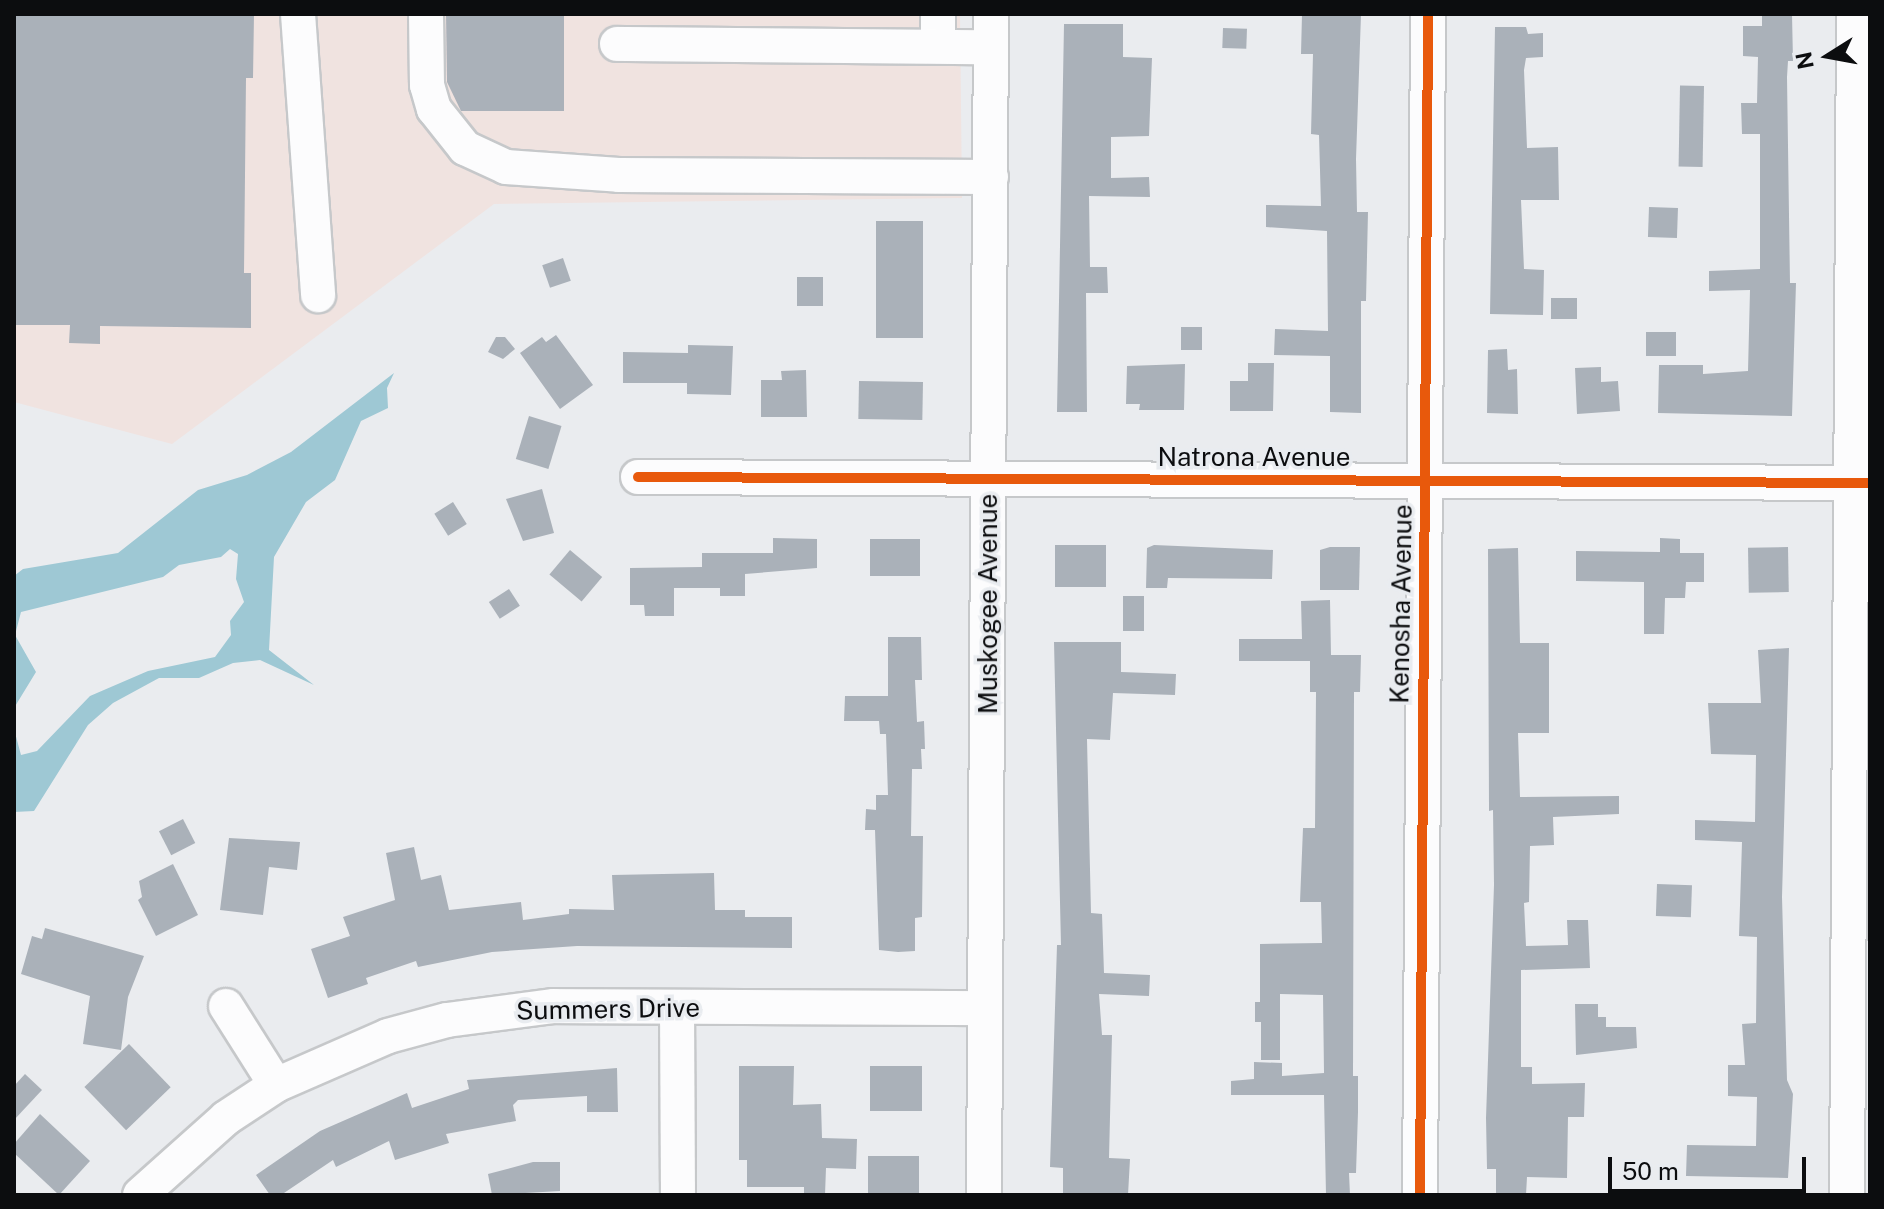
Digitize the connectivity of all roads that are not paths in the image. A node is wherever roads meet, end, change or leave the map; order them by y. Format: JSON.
{"nodes":[{"id":1,"x":298,"y":14,"type":"edge"},
{"id":2,"x":426,"y":14,"type":"edge"},
{"id":3,"x":1428,"y":14,"type":"edge"},
{"id":4,"x":1854,"y":14,"type":"edge"},
{"id":5,"x":938,"y":29,"type":"edge"},
{"id":6,"x":991,"y":30,"type":"edge"},
{"id":7,"x":617,"y":44,"type":"dead end"},
{"id":8,"x":991,"y":177,"type":"junction"},
{"id":9,"x":318,"y":295,"type":"dead end"},
{"id":10,"x":638,"y":477,"type":"dead end"},
{"id":11,"x":989,"y":478,"type":"junction"},
{"id":12,"x":1425,"y":480,"type":"junction"},
{"id":13,"x":1862,"y":482,"type":"edge"},
{"id":14,"x":226,"y":1006,"type":"dead end"},
{"id":15,"x":677,"y":1007,"type":"junction"},
{"id":16,"x":985,"y":1008,"type":"junction"},
{"id":17,"x":276,"y":1085,"type":"junction"},
{"id":18,"x":140,"y":1195,"type":"edge"},
{"id":19,"x":678,"y":1195,"type":"edge"},
{"id":20,"x":984,"y":1195,"type":"edge"},
{"id":21,"x":1420,"y":1195,"type":"edge"},
{"id":22,"x":1847,"y":1195,"type":"edge"}],
"edges":[{"from":1,"to":9,"type":"street"},
{"from":2,"to":8,"type":"street"},
{"from":3,"to":12,"type":"street","name":"Kenosha Avenue"},
{"from":4,"to":13,"type":"street"},
{"from":5,"to":6,"type":"street"},
{"from":5,"to":7,"type":"street"},
{"from":6,"to":8,"type":"street","name":"Muskogee Avenue"},
{"from":8,"to":11,"type":"street","name":"Muskogee Avenue"},
{"from":10,"to":11,"type":"street","name":"Natrona Avenue"},
{"from":11,"to":12,"type":"street","name":"Natrona Avenue"},
{"from":11,"to":16,"type":"street","name":"Muskogee Avenue"},
{"from":12,"to":13,"type":"street","name":"Natrona Avenue"},
{"from":12,"to":21,"type":"street","name":"Kenosha Avenue"},
{"from":13,"to":22,"type":"street"},
{"from":14,"to":17,"type":"street"},
{"from":15,"to":16,"type":"street","name":"Summers Drive"},
{"from":15,"to":17,"type":"street","name":"Summers Drive"},
{"from":15,"to":19,"type":"street"},
{"from":16,"to":20,"type":"street","name":"Muskogee Avenue"},
{"from":17,"to":18,"type":"street","name":"Summers Drive"}]}
